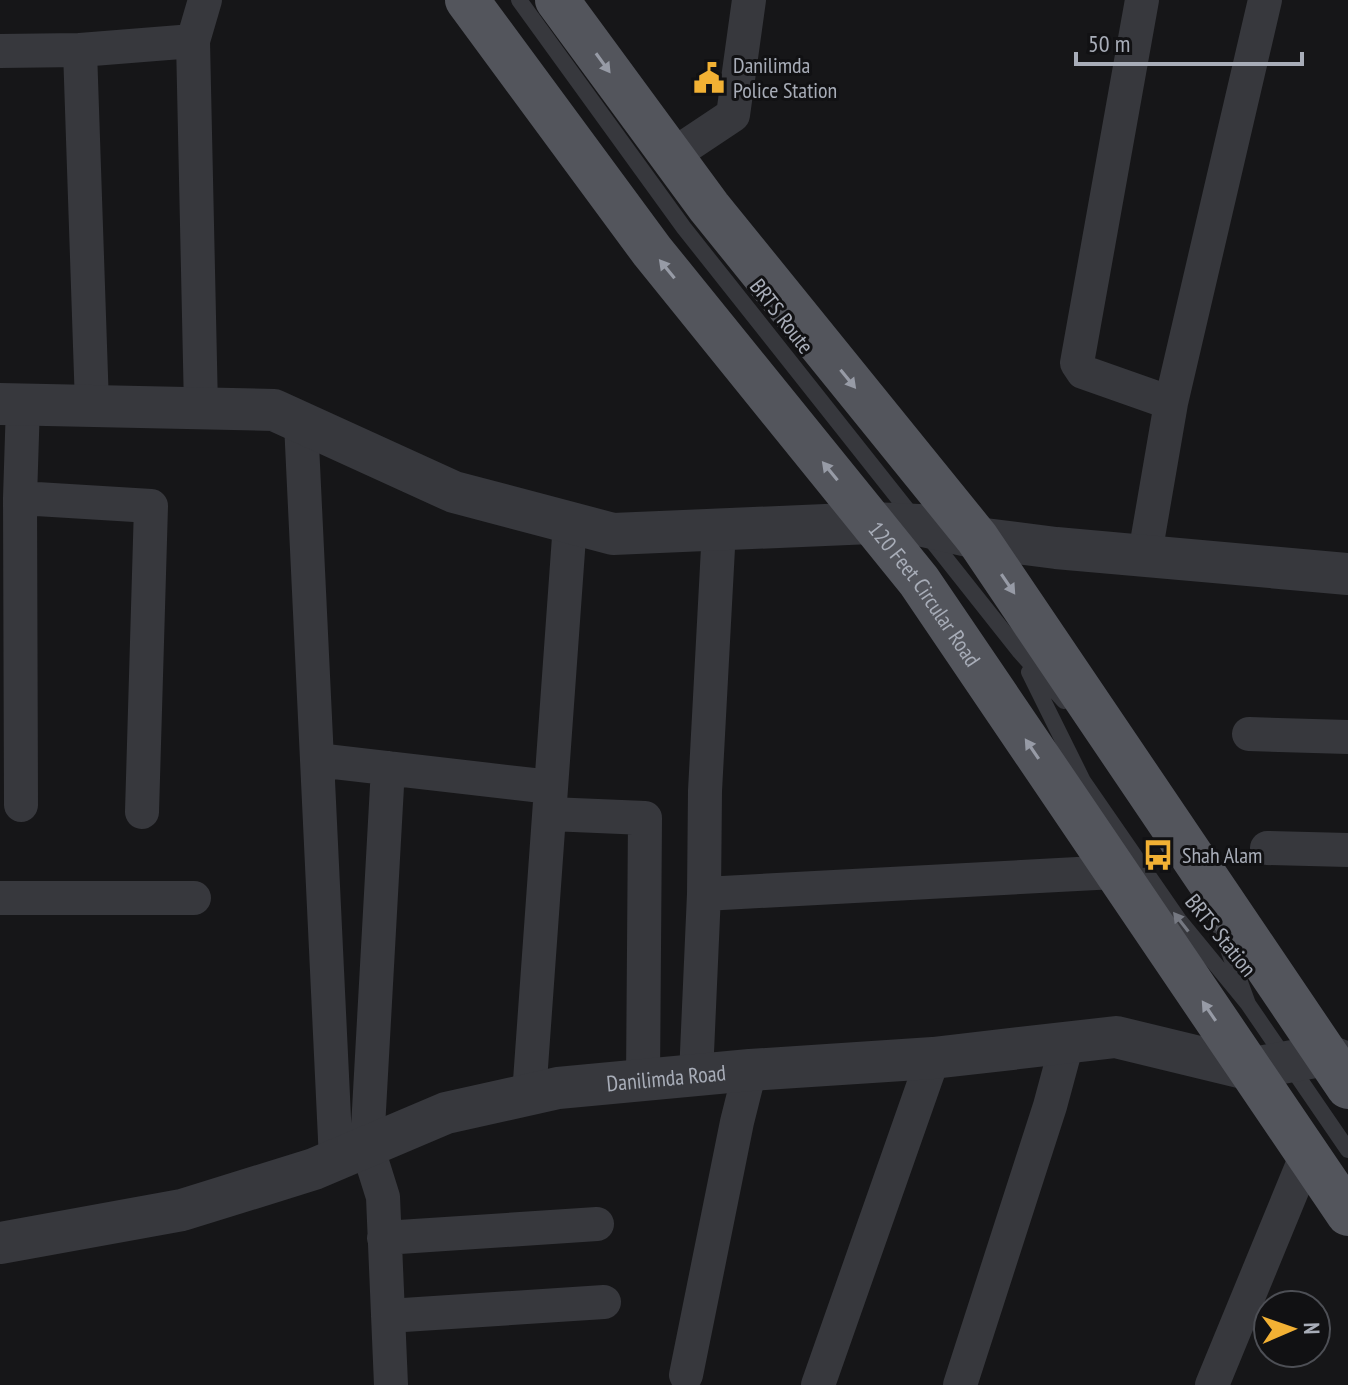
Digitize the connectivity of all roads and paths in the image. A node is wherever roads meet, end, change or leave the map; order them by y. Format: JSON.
{"nodes":[{"id":1,"x":205,"y":0,"type":"edge"},
{"id":2,"x":467,"y":0,"type":"edge"},
{"id":3,"x":519,"y":0,"type":"edge"},
{"id":4,"x":557,"y":0,"type":"edge"},
{"id":5,"x":749,"y":0,"type":"edge"},
{"id":6,"x":1142,"y":0,"type":"edge"},
{"id":7,"x":1265,"y":0,"type":"edge"},
{"id":8,"x":193,"y":41,"type":"junction"},
{"id":9,"x":80,"y":50,"type":"junction"},
{"id":10,"x":0,"y":51,"type":"edge"},
{"id":11,"x":670,"y":154,"type":"junction"},
{"id":12,"x":1171,"y":403,"type":"junction"},
{"id":13,"x":12,"y":404,"type":"edge"},
{"id":14,"x":92,"y":405,"type":"junction"},
{"id":15,"x":201,"y":408,"type":"junction"},
{"id":16,"x":301,"y":423,"type":"junction"},
{"id":17,"x":20,"y":498,"type":"junction"},
{"id":18,"x":570,"y":523,"type":"junction"},
{"id":19,"x":871,"y":523,"type":"junction"},
{"id":20,"x":919,"y":525,"type":"junction"},
{"id":21,"x":719,"y":529,"type":"junction"},
{"id":22,"x":977,"y":538,"type":"junction"},
{"id":23,"x":1145,"y":554,"type":"junction"},
{"id":24,"x":1348,"y":574,"type":"edge"},
{"id":25,"x":1020,"y":652,"type":"junction"},
{"id":26,"x":1249,"y":734,"type":"dead end"},
{"id":27,"x":1348,"y":737,"type":"edge"},
{"id":28,"x":317,"y":760,"type":"junction"},
{"id":29,"x":388,"y":768,"type":"junction"},
{"id":30,"x":550,"y":800,"type":"junction"},
{"id":31,"x":21,"y":805,"type":"dead end"},
{"id":32,"x":142,"y":812,"type":"dead end"},
{"id":33,"x":1267,"y":848,"type":"dead end"},
{"id":34,"x":1348,"y":850,"type":"edge"},
{"id":35,"x":1115,"y":872,"type":"junction"},
{"id":36,"x":704,"y":894,"type":"junction"},
{"id":37,"x":0,"y":898,"type":"edge"},
{"id":38,"x":194,"y":898,"type":"dead end"},
{"id":39,"x":1248,"y":1004,"type":"junction"},
{"id":40,"x":1067,"y":1043,"type":"junction"},
{"id":41,"x":933,"y":1058,"type":"junction"},
{"id":42,"x":1312,"y":1067,"type":"edge"},
{"id":43,"x":750,"y":1070,"type":"junction"},
{"id":44,"x":696,"y":1075,"type":"junction"},
{"id":45,"x":643,"y":1080,"type":"junction"},
{"id":46,"x":529,"y":1095,"type":"junction"},
{"id":47,"x":1328,"y":1152,"type":"edge"},
{"id":48,"x":352,"y":1153,"type":"junction"},
{"id":49,"x":1348,"y":1214,"type":"edge"},
{"id":50,"x":597,"y":1224,"type":"dead end"},
{"id":51,"x":384,"y":1238,"type":"junction"},
{"id":52,"x":0,"y":1243,"type":"edge"},
{"id":53,"x":604,"y":1302,"type":"dead end"},
{"id":54,"x":388,"y":1316,"type":"junction"},
{"id":55,"x":686,"y":1375,"type":"dead end"},
{"id":56,"x":391,"y":1385,"type":"edge"},
{"id":57,"x":818,"y":1385,"type":"edge"},
{"id":58,"x":960,"y":1385,"type":"edge"},
{"id":59,"x":1212,"y":1385,"type":"edge"}],
"edges":[{"from":1,"to":8,"type":"street"},
{"from":19,"to":2,"type":"main road","name":"120 Feet Circular Road","one_way":true},
{"from":3,"to":20,"type":"lane","name":"BRTS Route"},
{"from":4,"to":11,"type":"main road","name":"120 Feet Circular Road","one_way":true},
{"from":5,"to":11,"type":"street"},
{"from":6,"to":12,"type":"street"},
{"from":7,"to":12,"type":"street"},
{"from":8,"to":9,"type":"street"},
{"from":8,"to":15,"type":"street"},
{"from":9,"to":10,"type":"street"},
{"from":9,"to":14,"type":"street"},
{"from":11,"to":22,"type":"main road","name":"120 Feet Circular Road","one_way":true},
{"from":12,"to":23,"type":"street"},
{"from":13,"to":14,"type":"street"},
{"from":13,"to":17,"type":"street"},
{"from":14,"to":15,"type":"street"},
{"from":15,"to":16,"type":"street"},
{"from":16,"to":18,"type":"street"},
{"from":16,"to":28,"type":"street"},
{"from":17,"to":31,"type":"street"},
{"from":17,"to":32,"type":"street"},
{"from":18,"to":21,"type":"street"},
{"from":18,"to":30,"type":"street"},
{"from":19,"to":20,"type":"street"},
{"from":19,"to":21,"type":"street"},
{"from":35,"to":19,"type":"main road","name":"120 Feet Circular Road","one_way":true},
{"from":20,"to":22,"type":"street"},
{"from":20,"to":25,"type":"lane","name":"BRTS Route"},
{"from":21,"to":36,"type":"street"},
{"from":22,"to":23,"type":"street"},
{"from":22,"to":42,"type":"main road","name":"120 Feet Circular Road","one_way":true},
{"from":23,"to":24,"type":"street"},
{"from":39,"to":25,"type":"lane","name":"BRTS Station","one_way":true},
{"from":25,"to":39,"type":"lane","name":"BRTS Station"},
{"from":26,"to":27,"type":"street"},
{"from":28,"to":29,"type":"street"},
{"from":28,"to":48,"type":"street"},
{"from":29,"to":30,"type":"street"},
{"from":29,"to":48,"type":"street"},
{"from":30,"to":45,"type":"street"},
{"from":30,"to":46,"type":"street"},
{"from":33,"to":34,"type":"street"},
{"from":35,"to":36,"type":"street"},
{"from":42,"to":35,"type":"main road","name":"120 Feet Circular Road","one_way":true},
{"from":36,"to":44,"type":"street"},
{"from":37,"to":38,"type":"street"},
{"from":39,"to":42,"type":"lane"},
{"from":40,"to":41,"type":"street","name":"Danilimda Road"},
{"from":40,"to":42,"type":"street","name":"Danilimda Road"},
{"from":40,"to":58,"type":"street"},
{"from":41,"to":43,"type":"street","name":"Danilimda Road"},
{"from":41,"to":57,"type":"street"},
{"from":42,"to":47,"type":"main road","name":"120 Feet Circular Road"},
{"from":43,"to":44,"type":"street","name":"Danilimda Road"},
{"from":43,"to":55,"type":"street"},
{"from":44,"to":45,"type":"street","name":"Danilimda Road"},
{"from":45,"to":46,"type":"street","name":"Danilimda Road"},
{"from":46,"to":48,"type":"street","name":"Danilimda Road"},
{"from":47,"to":49,"type":"main road","name":"120 Feet Circular Road"},
{"from":47,"to":59,"type":"street"},
{"from":48,"to":51,"type":"street"},
{"from":48,"to":52,"type":"street","name":"Danilimda Road"},
{"from":50,"to":51,"type":"street"},
{"from":51,"to":54,"type":"street"},
{"from":53,"to":54,"type":"street"},
{"from":54,"to":56,"type":"street"}]}
